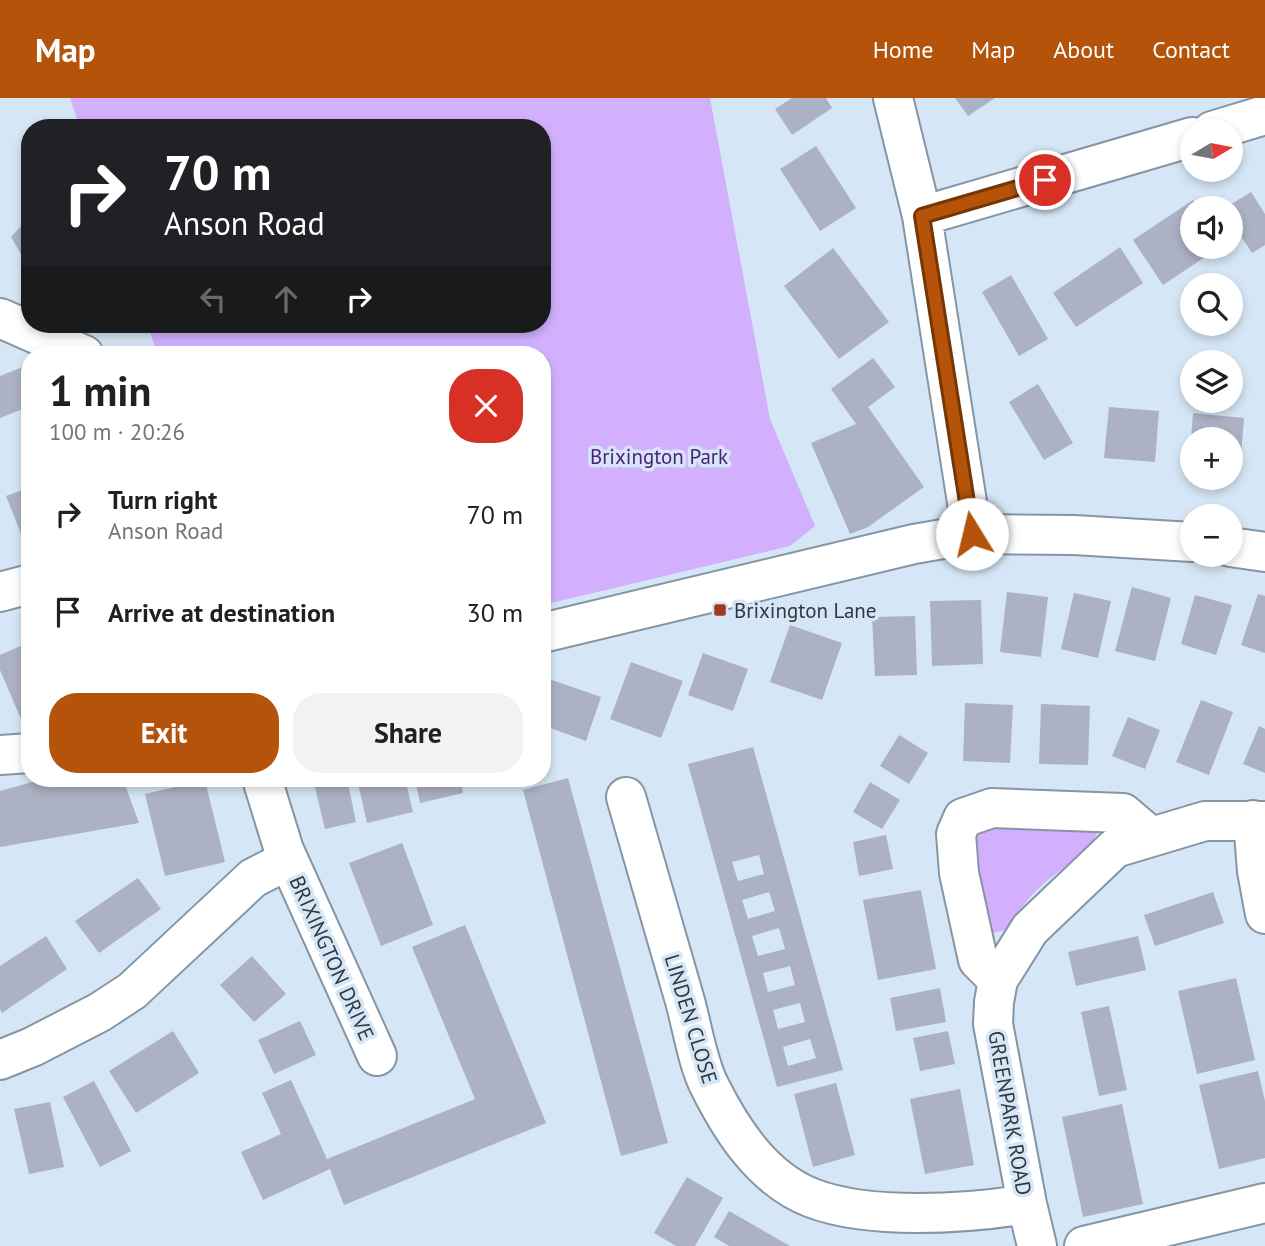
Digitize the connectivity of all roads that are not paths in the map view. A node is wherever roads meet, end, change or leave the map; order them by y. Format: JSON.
{"nodes":[{"id":1,"x":893,"y":98,"type":"edge"},
{"id":2,"x":1180,"y":141,"type":"edge"},
{"id":3,"x":922,"y":216,"type":"junction"},
{"id":4,"x":0,"y":318,"type":"edge"},
{"id":5,"x":21,"y":327,"type":"edge"},
{"id":6,"x":34,"y":333,"type":"edge"},
{"id":7,"x":64,"y":346,"type":"edge"},
{"id":8,"x":972,"y":534,"type":"junction"},
{"id":9,"x":1180,"y":541,"type":"edge"},
{"id":10,"x":1243,"y":549,"type":"edge"},
{"id":11,"x":1265,"y":552,"type":"edge"},
{"id":12,"x":21,"y":586,"type":"edge"},
{"id":13,"x":0,"y":592,"type":"edge"},
{"id":14,"x":551,"y":631,"type":"edge"},
{"id":15,"x":21,"y":753,"type":"edge"},
{"id":16,"x":0,"y":755,"type":"edge"},
{"id":17,"x":265,"y":787,"type":"edge"},
{"id":18,"x":626,"y":797,"type":"dead end"},
{"id":19,"x":1259,"y":821,"type":"edge"},
{"id":20,"x":1150,"y":836,"type":"junction"},
{"id":21,"x":288,"y":860,"type":"junction"},
{"id":22,"x":1265,"y":914,"type":"edge"},
{"id":23,"x":998,"y":980,"type":"junction"},
{"id":24,"x":377,"y":1056,"type":"dead end"},
{"id":25,"x":0,"y":1060,"type":"edge"},
{"id":26,"x":1265,"y":1203,"type":"edge"},
{"id":27,"x":1027,"y":1204,"type":"junction"},
{"id":28,"x":1037,"y":1246,"type":"edge"},
{"id":29,"x":1084,"y":1246,"type":"edge"}],
"edges":[{"from":1,"to":3,"type":"street"},
{"from":2,"to":3,"type":"street"},
{"from":3,"to":8,"type":"street"},
{"from":4,"to":5,"type":"street"},
{"from":6,"to":7,"type":"street"},
{"from":8,"to":9,"type":"street"},
{"from":8,"to":14,"type":"street"},
{"from":10,"to":11,"type":"street"},
{"from":12,"to":13,"type":"street"},
{"from":15,"to":16,"type":"street"},
{"from":17,"to":21,"type":"street","name":"BRIXINGTON DRIVE"},
{"from":18,"to":27,"type":"street","name":"LINDEN CLOSE"},
{"from":19,"to":20,"type":"street","name":"GREENPARK ROAD"},
{"from":19,"to":22,"type":"street"},
{"from":20,"to":23,"type":"street","name":"GREENPARK ROAD"},
{"from":20,"to":23,"type":"street"},
{"from":21,"to":24,"type":"street","name":"BRIXINGTON DRIVE"},
{"from":21,"to":25,"type":"street","name":"BRIXINGTON DRIVE"},
{"from":23,"to":27,"type":"street","name":"GREENPARK ROAD"},
{"from":26,"to":29,"type":"street"},
{"from":27,"to":28,"type":"street","name":"GREENPARK ROAD"}]}
